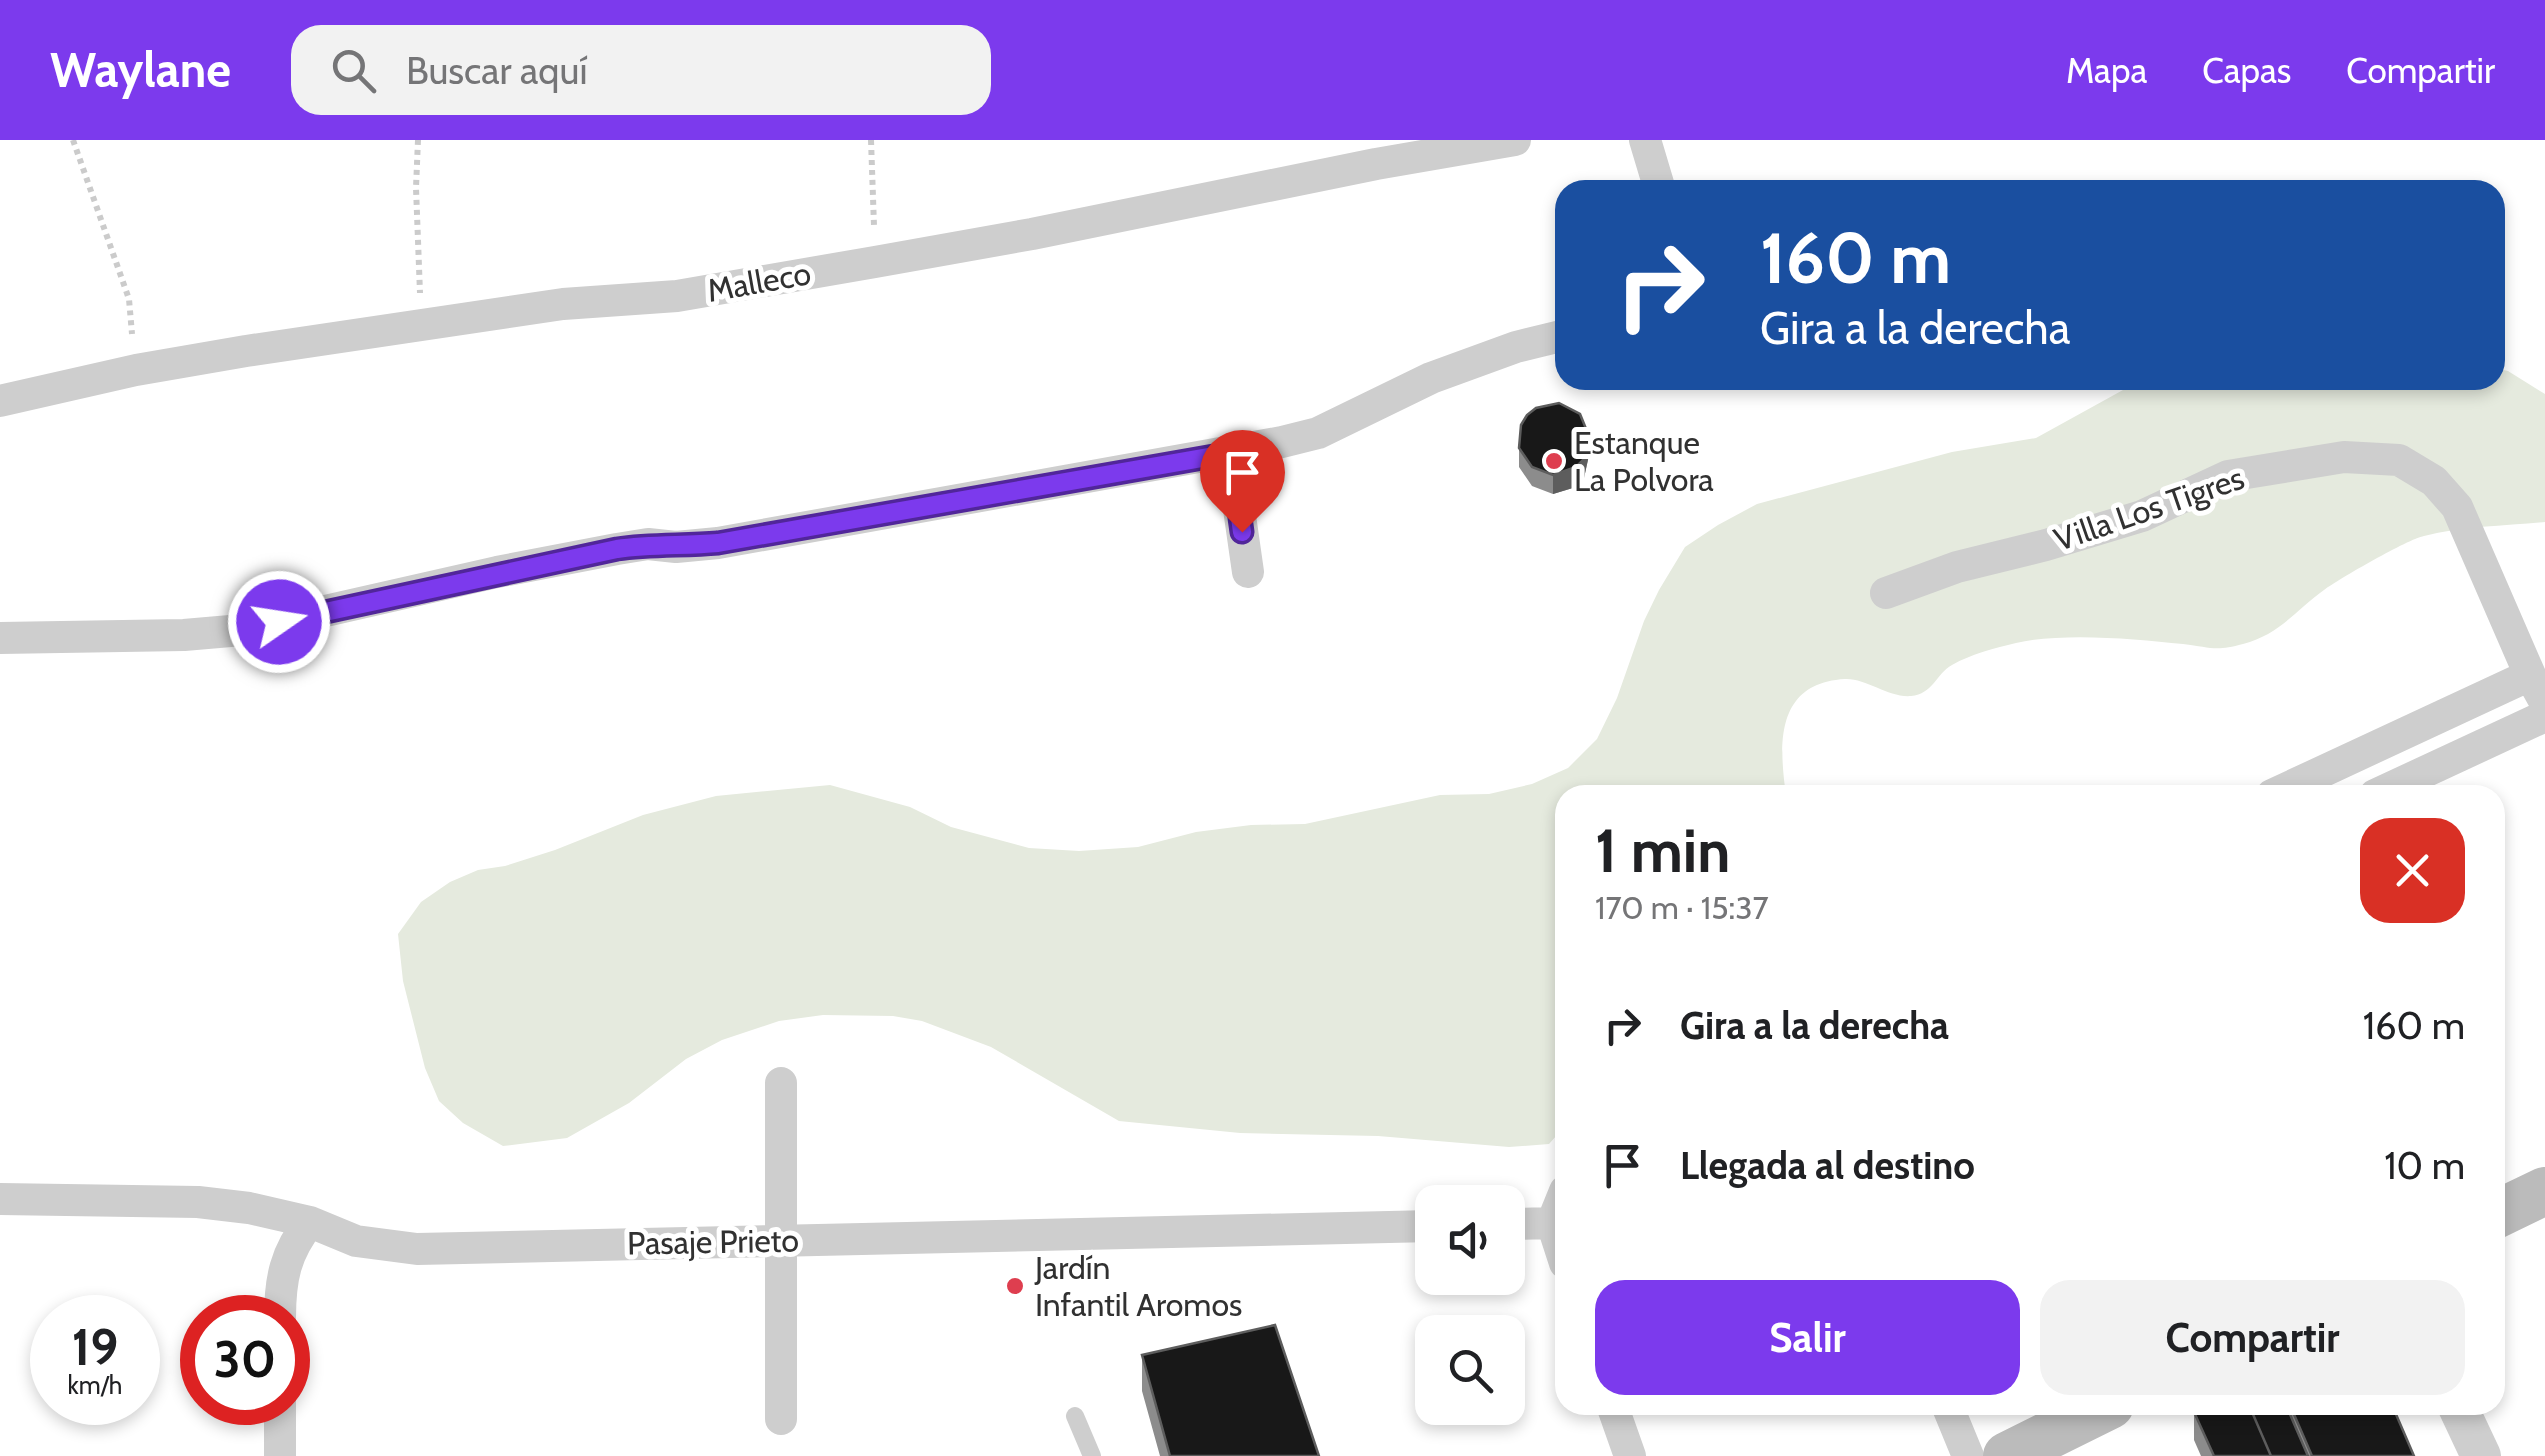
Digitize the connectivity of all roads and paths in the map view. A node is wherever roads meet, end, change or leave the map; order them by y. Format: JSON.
{"nodes":[{"id":1,"x":73,"y":140,"type":"edge"},
{"id":2,"x":418,"y":140,"type":"edge"},
{"id":3,"x":870,"y":140,"type":"edge"},
{"id":4,"x":1515,"y":140,"type":"edge"},
{"id":5,"x":1645,"y":140,"type":"edge"},
{"id":6,"x":1657,"y":180,"type":"edge"},
{"id":7,"x":875,"y":262,"type":"junction"},
{"id":8,"x":129,"y":299,"type":"dead end"},
{"id":9,"x":422,"y":324,"type":"junction"},
{"id":10,"x":1555,"y":337,"type":"edge"},
{"id":11,"x":0,"y":402,"type":"edge"},
{"id":12,"x":1231,"y":453,"type":"junction"},
{"id":13,"x":1248,"y":572,"type":"dead end"},
{"id":14,"x":1886,"y":593,"type":"dead end"},
{"id":15,"x":0,"y":638,"type":"edge"},
{"id":16,"x":2537,"y":688,"type":"edge"},
{"id":17,"x":2545,"y":716,"type":"edge"},
{"id":18,"x":2297,"y":785,"type":"edge"},
{"id":19,"x":2397,"y":785,"type":"edge"},
{"id":20,"x":781,"y":1082,"type":"dead end"},
{"id":21,"x":2545,"y":1191,"type":"edge"},
{"id":22,"x":0,"y":1199,"type":"edge"},
{"id":23,"x":2505,"y":1210,"type":"edge"},
{"id":24,"x":1555,"y":1216,"type":"edge"},
{"id":25,"x":310,"y":1222,"type":"junction"},
{"id":26,"x":1552,"y":1223,"type":"junction"},
{"id":27,"x":1525,"y":1224,"type":"edge"},
{"id":28,"x":1415,"y":1226,"type":"edge"},
{"id":29,"x":1555,"y":1232,"type":"edge"},
{"id":30,"x":781,"y":1240,"type":"junction"},
{"id":31,"x":281,"y":1295,"type":"edge"},
{"id":32,"x":1616,"y":1415,"type":"edge"},
{"id":33,"x":1952,"y":1415,"type":"edge"},
{"id":34,"x":2090,"y":1415,"type":"edge"},
{"id":35,"x":2462,"y":1415,"type":"edge"},
{"id":36,"x":1075,"y":1416,"type":"dead end"},
{"id":37,"x":781,"y":1419,"type":"dead end"},
{"id":38,"x":280,"y":1425,"type":"edge"},
{"id":39,"x":280,"y":1456,"type":"edge"},
{"id":40,"x":1092,"y":1456,"type":"edge"},
{"id":41,"x":1630,"y":1456,"type":"edge"},
{"id":42,"x":1968,"y":1456,"type":"edge"},
{"id":43,"x":2007,"y":1456,"type":"edge"},
{"id":44,"x":2481,"y":1456,"type":"edge"}],
"edges":[{"from":1,"to":8,"type":"path"},
{"from":2,"to":9,"type":"path"},
{"from":3,"to":7,"type":"path"},
{"from":4,"to":7,"type":"street","name":"Malleco"},
{"from":5,"to":6,"type":"street"},
{"from":7,"to":9,"type":"street","name":"Malleco"},
{"from":9,"to":11,"type":"street","name":"Malleco"},
{"from":10,"to":12,"type":"street"},
{"from":12,"to":13,"type":"street"},
{"from":12,"to":15,"type":"street"},
{"from":14,"to":16,"type":"street","name":"Villa Los Tigres"},
{"from":16,"to":18,"type":"street","name":"Villa Los Tigres"},
{"from":17,"to":19,"type":"street"},
{"from":20,"to":30,"type":"street"},
{"from":21,"to":23,"type":"main road"},
{"from":22,"to":25,"type":"street","name":"Pasaje Prieto"},
{"from":24,"to":26,"type":"street"},
{"from":25,"to":30,"type":"street","name":"Pasaje Prieto"},
{"from":25,"to":31,"type":"street"},
{"from":26,"to":27,"type":"street"},
{"from":26,"to":29,"type":"street"},
{"from":28,"to":30,"type":"street","name":"Pasaje Prieto"},
{"from":30,"to":37,"type":"street"},
{"from":32,"to":41,"type":"street"},
{"from":33,"to":42,"type":"street"},
{"from":34,"to":43,"type":"main road"},
{"from":35,"to":44,"type":"street"},
{"from":36,"to":40,"type":"lane"},
{"from":38,"to":39,"type":"street"}]}
